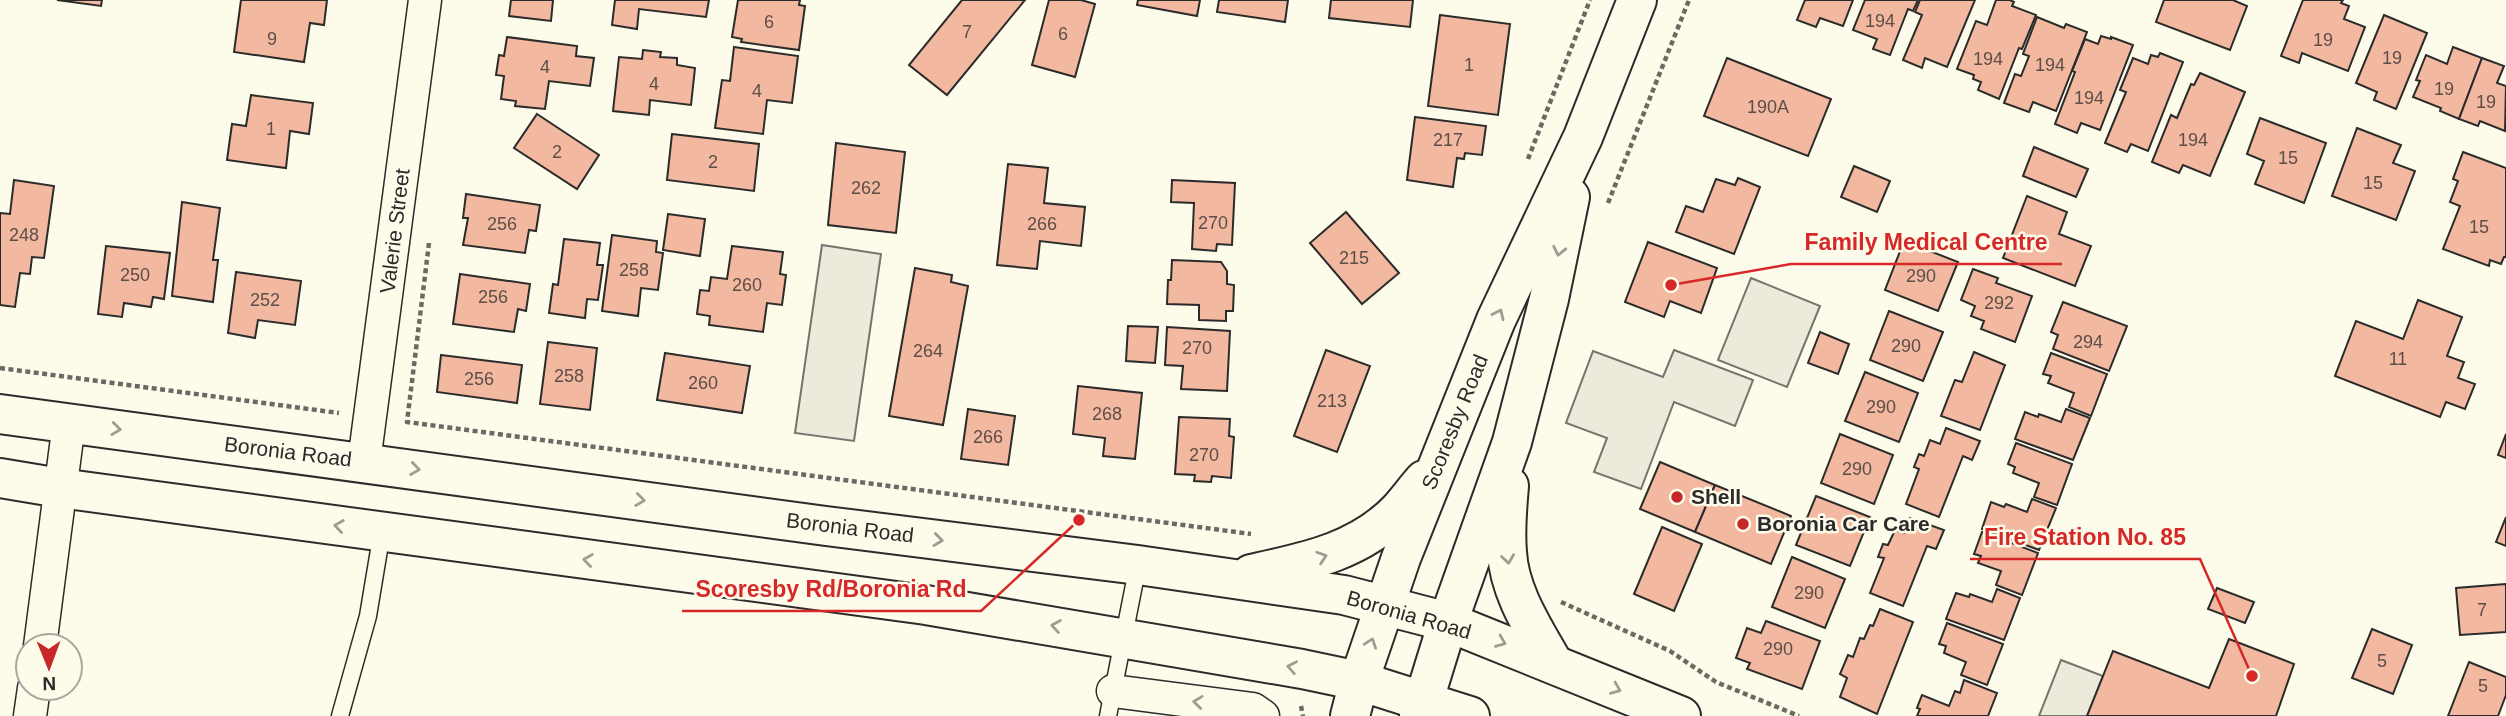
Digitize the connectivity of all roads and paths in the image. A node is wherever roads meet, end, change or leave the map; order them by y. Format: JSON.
{"nodes":[{"id":1,"x":425,"y":0,"type":"edge"},
{"id":2,"x":1590,"y":0,"type":"edge"},
{"id":3,"x":1637,"y":0,"type":"edge"},
{"id":4,"x":1689,"y":0,"type":"edge"},
{"id":5,"x":1583,"y":137,"type":"junction"},
{"id":6,"x":1526,"y":165,"type":"dead end"},
{"id":7,"x":1605,"y":211,"type":"dead end"},
{"id":8,"x":0,"y":368,"type":"edge"},
{"id":9,"x":0,"y":414,"type":"edge"},
{"id":10,"x":347,"y":414,"type":"dead end"},
{"id":11,"x":407,"y":422,"type":"dead end"},
{"id":12,"x":69,"y":423,"type":"junction"},
{"id":13,"x":1513,"y":442,"type":"junction"},
{"id":14,"x":1440,"y":461,"type":"junction"},
{"id":15,"x":364,"y":462,"type":"junction"},
{"id":16,"x":0,"y":478,"type":"edge"},
{"id":17,"x":60,"y":488,"type":"junction"},
{"id":18,"x":382,"y":532,"type":"junction"},
{"id":19,"x":1257,"y":535,"type":"dead end"},
{"id":20,"x":1138,"y":565,"type":"junction"},
{"id":21,"x":1232,"y":579,"type":"junction"},
{"id":22,"x":1553,"y":598,"type":"dead end"},
{"id":23,"x":1384,"y":606,"type":"junction"},
{"id":24,"x":1448,"y":622,"type":"junction"},
{"id":25,"x":42,"y":632,"type":"edge"},
{"id":26,"x":1123,"y":638,"type":"junction"},
{"id":27,"x":1553,"y":663,"type":"junction"},
{"id":28,"x":1354,"y":699,"type":"edge"},
{"id":29,"x":1110,"y":704,"type":"edge"},
{"id":30,"x":1300,"y":705,"type":"dead end"},
{"id":31,"x":1421,"y":709,"type":"edge"},
{"id":32,"x":340,"y":716,"type":"edge"},
{"id":33,"x":1263,"y":716,"type":"edge"},
{"id":34,"x":1303,"y":716,"type":"edge"},
{"id":35,"x":1469,"y":716,"type":"edge"},
{"id":36,"x":1681,"y":716,"type":"edge"},
{"id":37,"x":1800,"y":716,"type":"edge"}],
"edges":[{"from":1,"to":15,"type":"street","name":"Valerie Street"},
{"from":2,"to":6,"type":"path"},
{"from":3,"to":5,"type":"main road","name":"Scoresby Road"},
{"from":4,"to":7,"type":"path"},
{"from":5,"to":13,"type":"main road","name":"Scoresby Road","one_way":true},
{"from":14,"to":5,"type":"main road","name":"Scoresby Road","one_way":true},
{"from":8,"to":10,"type":"path"},
{"from":9,"to":12,"type":"main road","name":"Boronia Road"},
{"from":11,"to":19,"type":"path"},
{"from":12,"to":15,"type":"main road","name":"Boronia Road","one_way":true},
{"from":12,"to":17,"type":"street"},
{"from":13,"to":24,"type":"main road","name":"Scoresby Road"},
{"from":13,"to":27,"type":"main road","one_way":true},
{"from":21,"to":14,"type":"main road","one_way":true},
{"from":14,"to":23,"type":"main road","name":"Scoresby Road"},
{"from":15,"to":20,"type":"main road","name":"Boronia Road","one_way":true},
{"from":16,"to":17,"type":"main road"},
{"from":18,"to":17,"type":"main road","one_way":true},
{"from":17,"to":25,"type":"street"},
{"from":26,"to":18,"type":"main road","one_way":true},
{"from":18,"to":32,"type":"lane"},
{"from":20,"to":21,"type":"main road","name":"Boronia Road"},
{"from":20,"to":26,"type":"lane"},
{"from":21,"to":23,"type":"main road","name":"Boronia Road"},
{"from":22,"to":37,"type":"path"},
{"from":23,"to":24,"type":"main road","name":"Boronia Road"},
{"from":28,"to":23,"type":"main road","name":"Scoresby Road","one_way":true},
{"from":24,"to":27,"type":"main road","name":"Boronia Road","one_way":true},
{"from":24,"to":31,"type":"main road","name":"Scoresby Road"},
{"from":28,"to":26,"type":"main road","one_way":true},
{"from":26,"to":29,"type":"lane"},
{"from":27,"to":36,"type":"main road","name":"Boronia Road","one_way":true},
{"from":28,"to":31,"type":"main road"},
{"from":33,"to":29,"type":"street","one_way":true},
{"from":30,"to":34,"type":"path"},
{"from":31,"to":35,"type":"main road"}]}
